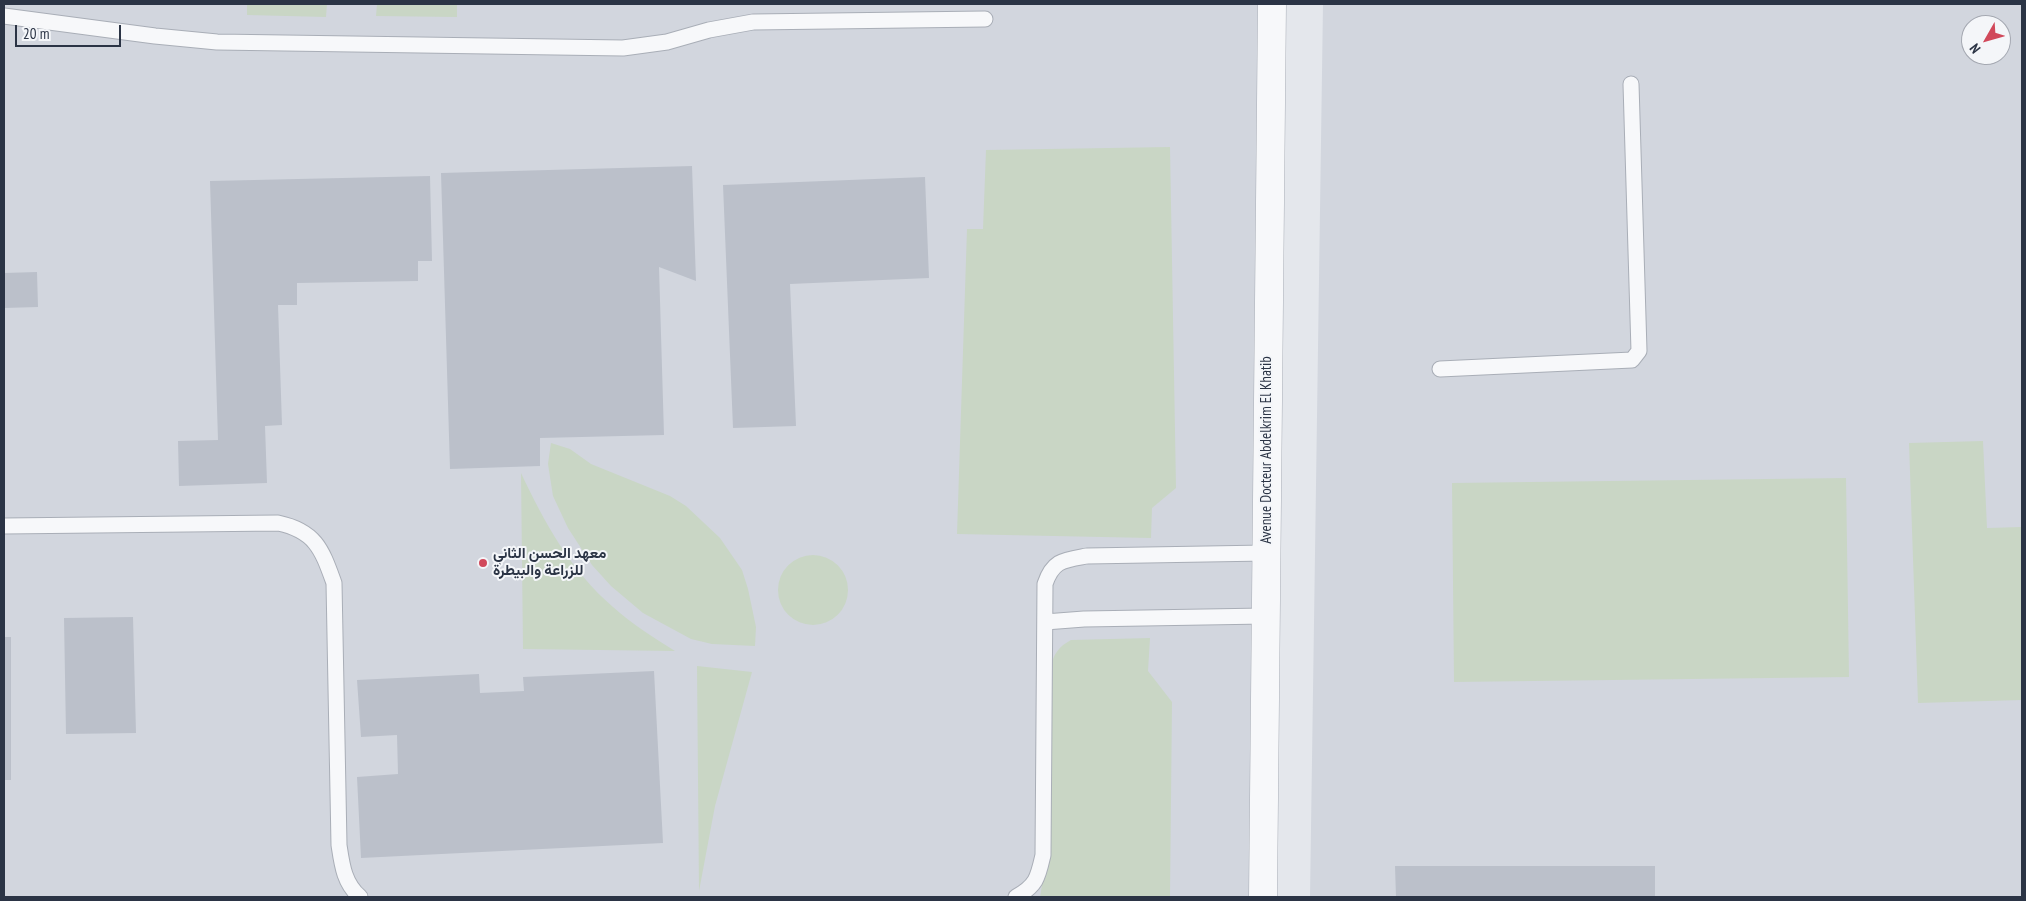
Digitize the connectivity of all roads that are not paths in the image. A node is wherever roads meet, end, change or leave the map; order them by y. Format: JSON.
{"nodes":[{"id":1,"x":1272,"y":4,"type":"edge"},
{"id":2,"x":4,"y":16,"type":"edge"},
{"id":3,"x":985,"y":19,"type":"dead end"},
{"id":4,"x":1631,"y":84,"type":"dead end"},
{"id":5,"x":1440,"y":369,"type":"dead end"},
{"id":6,"x":4,"y":526,"type":"edge"},
{"id":7,"x":1266,"y":552,"type":"junction"},
{"id":8,"x":1266,"y":616,"type":"junction"},
{"id":9,"x":1045,"y":622,"type":"junction"},
{"id":10,"x":360,"y":897,"type":"edge"},
{"id":11,"x":1016,"y":897,"type":"edge"},
{"id":12,"x":1263,"y":897,"type":"edge"}],
"edges":[{"from":1,"to":7,"type":"street","name":"Avenue Docteur Abdelkrim El Khatib"},
{"from":2,"to":3,"type":"lane"},
{"from":4,"to":5,"type":"lane"},
{"from":6,"to":10,"type":"lane"},
{"from":7,"to":8,"type":"street","name":"Avenue Docteur Abdelkrim El Khatib"},
{"from":7,"to":9,"type":"lane"},
{"from":8,"to":9,"type":"lane"},
{"from":8,"to":12,"type":"street","name":"Avenue Docteur Abdelkrim El Khatib"},
{"from":9,"to":11,"type":"lane"}]}
